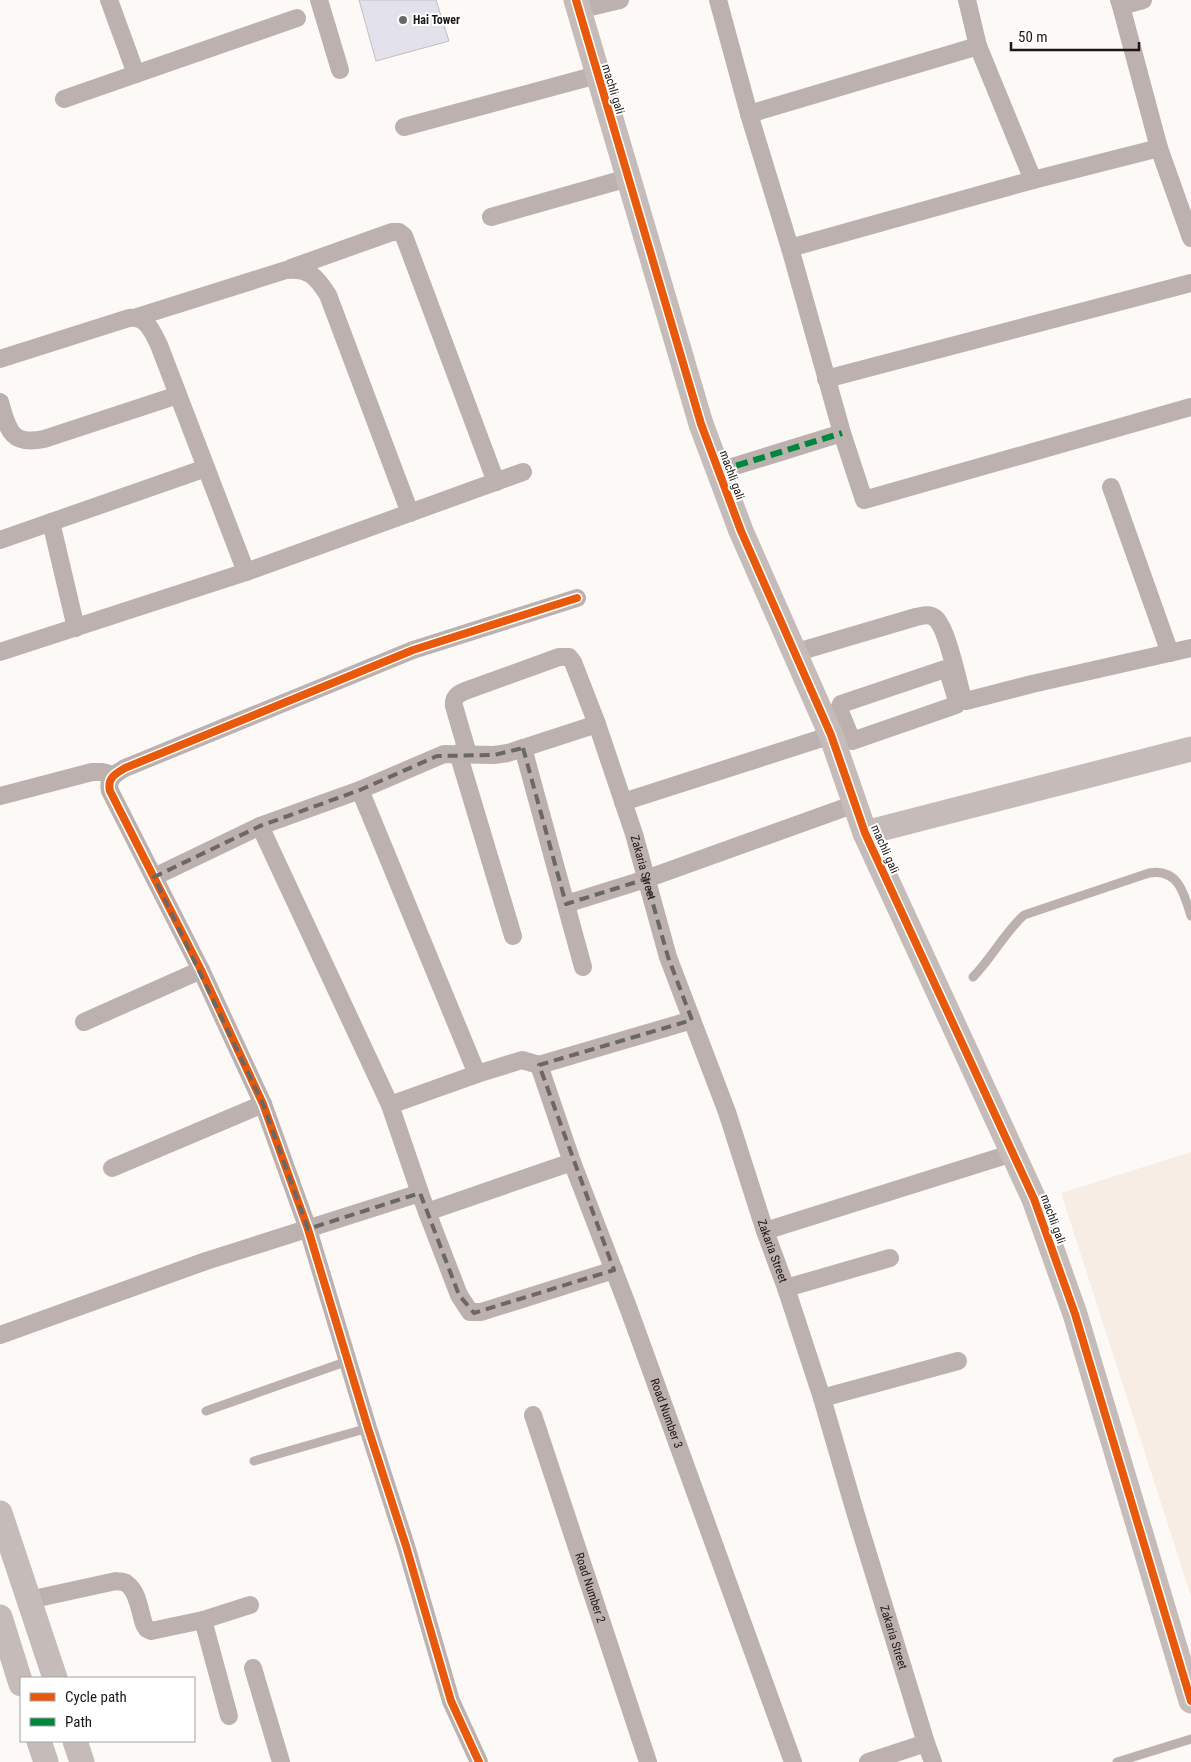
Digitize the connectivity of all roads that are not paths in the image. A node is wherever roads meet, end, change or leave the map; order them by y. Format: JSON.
{"nodes":[{"id":1,"x":109,"y":0,"type":"edge"},
{"id":2,"x":320,"y":0,"type":"edge"},
{"id":3,"x":620,"y":0,"type":"edge"},
{"id":4,"x":718,"y":0,"type":"edge"},
{"id":5,"x":967,"y":0,"type":"edge"},
{"id":6,"x":1143,"y":0,"type":"edge"},
{"id":7,"x":1120,"y":3,"type":"edge"},
{"id":8,"x":577,"y":5,"type":"edge"},
{"id":9,"x":297,"y":18,"type":"dead end"},
{"id":10,"x":978,"y":46,"type":"junction"},
{"id":11,"x":340,"y":70,"type":"dead end"},
{"id":12,"x":136,"y":74,"type":"junction"},
{"id":13,"x":598,"y":75,"type":"junction"},
{"id":14,"x":64,"y":99,"type":"dead end"},
{"id":15,"x":749,"y":114,"type":"junction"},
{"id":16,"x":404,"y":127,"type":"dead end"},
{"id":17,"x":1159,"y":148,"type":"junction"},
{"id":18,"x":628,"y":178,"type":"junction"},
{"id":19,"x":1033,"y":180,"type":"junction"},
{"id":20,"x":491,"y":217,"type":"dead end"},
{"id":21,"x":1191,"y":238,"type":"edge"},
{"id":22,"x":790,"y":248,"type":"junction"},
{"id":23,"x":286,"y":270,"type":"junction"},
{"id":24,"x":1191,"y":283,"type":"edge"},
{"id":25,"x":137,"y":317,"type":"junction"},
{"id":26,"x":0,"y":359,"type":"edge"},
{"id":27,"x":826,"y":379,"type":"junction"},
{"id":28,"x":178,"y":395,"type":"junction"},
{"id":29,"x":0,"y":402,"type":"edge"},
{"id":30,"x":1191,"y":407,"type":"edge"},
{"id":31,"x":842,"y":433,"type":"junction"},
{"id":32,"x":206,"y":468,"type":"junction"},
{"id":33,"x":718,"y":471,"type":"junction"},
{"id":34,"x":523,"y":472,"type":"dead end"},
{"id":35,"x":496,"y":482,"type":"junction"},
{"id":36,"x":1111,"y":487,"type":"dead end"},
{"id":37,"x":410,"y":513,"type":"junction"},
{"id":38,"x":51,"y":522,"type":"junction"},
{"id":39,"x":0,"y":540,"type":"edge"},
{"id":40,"x":246,"y":572,"type":"junction"},
{"id":41,"x":577,"y":598,"type":"dead end"},
{"id":42,"x":76,"y":628,"type":"junction"},
{"id":43,"x":1191,"y":648,"type":"edge"},
{"id":44,"x":0,"y":652,"type":"edge"},
{"id":45,"x":794,"y":653,"type":"junction"},
{"id":46,"x":1170,"y":653,"type":"junction"},
{"id":47,"x":958,"y":694,"type":"junction"},
{"id":48,"x":597,"y":724,"type":"junction"},
{"id":49,"x":839,"y":733,"type":"junction"},
{"id":50,"x":523,"y":748,"type":"junction"},
{"id":51,"x":1191,"y":750,"type":"edge"},
{"id":52,"x":463,"y":754,"type":"junction"},
{"id":53,"x":113,"y":775,"type":"junction"},
{"id":54,"x":360,"y":790,"type":"junction"},
{"id":55,"x":0,"y":796,"type":"edge"},
{"id":56,"x":623,"y":802,"type":"junction"},
{"id":57,"x":855,"y":804,"type":"junction"},
{"id":58,"x":260,"y":826,"type":"junction"},
{"id":59,"x":865,"y":833,"type":"junction"},
{"id":60,"x":154,"y":877,"type":"junction"},
{"id":61,"x":646,"y":879,"type":"junction"},
{"id":62,"x":566,"y":904,"type":"junction"},
{"id":63,"x":1191,"y":916,"type":"edge"},
{"id":64,"x":513,"y":936,"type":"dead end"},
{"id":65,"x":583,"y":967,"type":"dead end"},
{"id":66,"x":201,"y":970,"type":"junction"},
{"id":67,"x":973,"y":977,"type":"dead end"},
{"id":68,"x":692,"y":1020,"type":"junction"},
{"id":69,"x":84,"y":1022,"type":"dead end"},
{"id":70,"x":539,"y":1065,"type":"junction"},
{"id":71,"x":477,"y":1074,"type":"junction"},
{"id":72,"x":263,"y":1104,"type":"junction"},
{"id":73,"x":390,"y":1105,"type":"junction"},
{"id":74,"x":1013,"y":1153,"type":"junction"},
{"id":75,"x":572,"y":1162,"type":"junction"},
{"id":76,"x":112,"y":1168,"type":"dead end"},
{"id":77,"x":420,"y":1193,"type":"junction"},
{"id":78,"x":427,"y":1212,"type":"junction"},
{"id":79,"x":308,"y":1229,"type":"junction"},
{"id":80,"x":764,"y":1231,"type":"junction"},
{"id":81,"x":890,"y":1258,"type":"dead end"},
{"id":82,"x":614,"y":1270,"type":"junction"},
{"id":83,"x":786,"y":1288,"type":"junction"},
{"id":84,"x":0,"y":1335,"type":"edge"},
{"id":85,"x":348,"y":1361,"type":"junction"},
{"id":86,"x":958,"y":1361,"type":"dead end"},
{"id":87,"x":822,"y":1398,"type":"junction"},
{"id":88,"x":206,"y":1411,"type":"dead end"},
{"id":89,"x":533,"y":1415,"type":"dead end"},
{"id":90,"x":368,"y":1428,"type":"junction"},
{"id":91,"x":254,"y":1461,"type":"dead end"},
{"id":92,"x":0,"y":1513,"type":"edge"},
{"id":93,"x":29,"y":1600,"type":"junction"},
{"id":94,"x":250,"y":1605,"type":"dead end"},
{"id":95,"x":0,"y":1617,"type":"edge"},
{"id":96,"x":203,"y":1620,"type":"junction"},
{"id":97,"x":253,"y":1668,"type":"dead end"},
{"id":98,"x":55,"y":1677,"type":"edge"},
{"id":99,"x":20,"y":1681,"type":"edge"},
{"id":100,"x":1191,"y":1701,"type":"edge"},
{"id":101,"x":229,"y":1716,"type":"dead end"},
{"id":102,"x":1191,"y":1739,"type":"edge"},
{"id":103,"x":39,"y":1742,"type":"edge"},
{"id":104,"x":75,"y":1742,"type":"edge"},
{"id":105,"x":926,"y":1743,"type":"junction"},
{"id":106,"x":46,"y":1762,"type":"edge"},
{"id":107,"x":82,"y":1762,"type":"edge"},
{"id":108,"x":281,"y":1762,"type":"edge"},
{"id":109,"x":479,"y":1762,"type":"edge"},
{"id":110,"x":648,"y":1762,"type":"edge"},
{"id":111,"x":793,"y":1762,"type":"edge"},
{"id":112,"x":868,"y":1762,"type":"edge"},
{"id":113,"x":933,"y":1762,"type":"edge"},
{"id":114,"x":1117,"y":1762,"type":"edge"}],
"edges":[{"from":1,"to":12,"type":"street"},
{"from":2,"to":11,"type":"street"},
{"from":3,"to":8,"type":"street"},
{"from":4,"to":15,"type":"street"},
{"from":5,"to":10,"type":"street"},
{"from":6,"to":7,"type":"street"},
{"from":7,"to":17,"type":"street"},
{"from":8,"to":13,"type":"street","name":"machli gali"},
{"from":9,"to":12,"type":"street"},
{"from":10,"to":15,"type":"street"},
{"from":10,"to":19,"type":"street"},
{"from":12,"to":14,"type":"street"},
{"from":13,"to":16,"type":"street"},
{"from":13,"to":18,"type":"street","name":"machli gali"},
{"from":15,"to":22,"type":"street"},
{"from":17,"to":19,"type":"street"},
{"from":17,"to":21,"type":"street"},
{"from":18,"to":20,"type":"street"},
{"from":18,"to":33,"type":"street","name":"machli gali"},
{"from":19,"to":22,"type":"street"},
{"from":22,"to":27,"type":"street"},
{"from":23,"to":25,"type":"street"},
{"from":23,"to":35,"type":"street"},
{"from":23,"to":37,"type":"street"},
{"from":24,"to":27,"type":"street"},
{"from":25,"to":26,"type":"street"},
{"from":25,"to":28,"type":"street"},
{"from":27,"to":31,"type":"street"},
{"from":28,"to":29,"type":"street"},
{"from":28,"to":32,"type":"street"},
{"from":30,"to":31,"type":"street"},
{"from":31,"to":33,"type":"street"},
{"from":32,"to":38,"type":"street"},
{"from":32,"to":40,"type":"street"},
{"from":33,"to":45,"type":"street","name":"machli gali"},
{"from":34,"to":35,"type":"street"},
{"from":35,"to":37,"type":"street"},
{"from":36,"to":46,"type":"street"},
{"from":37,"to":40,"type":"street"},
{"from":38,"to":39,"type":"street"},
{"from":38,"to":42,"type":"street"},
{"from":40,"to":42,"type":"street"},
{"from":41,"to":53,"type":"street"},
{"from":42,"to":44,"type":"street"},
{"from":43,"to":46,"type":"street"},
{"from":45,"to":47,"type":"street"},
{"from":45,"to":49,"type":"street","name":"machli gali"},
{"from":46,"to":47,"type":"street"},
{"from":47,"to":49,"type":"street"},
{"from":47,"to":49,"type":"street"},
{"from":48,"to":50,"type":"street"},
{"from":48,"to":52,"type":"street","name":"Zakaria Street"},
{"from":48,"to":56,"type":"street","name":"Zakaria Street"},
{"from":49,"to":56,"type":"street"},
{"from":49,"to":57,"type":"street","name":"machli gali"},
{"from":50,"to":52,"type":"street"},
{"from":50,"to":62,"type":"street"},
{"from":51,"to":59,"type":"street"},
{"from":52,"to":54,"type":"street"},
{"from":52,"to":64,"type":"street"},
{"from":53,"to":55,"type":"street"},
{"from":53,"to":60,"type":"street"},
{"from":54,"to":58,"type":"street"},
{"from":54,"to":71,"type":"street"},
{"from":56,"to":61,"type":"street","name":"Zakaria Street"},
{"from":57,"to":59,"type":"street","name":"machli gali"},
{"from":57,"to":61,"type":"street"},
{"from":58,"to":60,"type":"street"},
{"from":58,"to":73,"type":"street"},
{"from":59,"to":74,"type":"street","name":"machli gali"},
{"from":60,"to":66,"type":"street"},
{"from":61,"to":62,"type":"street"},
{"from":61,"to":68,"type":"street","name":"Zakaria Street"},
{"from":62,"to":65,"type":"street"},
{"from":63,"to":67,"type":"lane"},
{"from":66,"to":69,"type":"street"},
{"from":66,"to":72,"type":"street"},
{"from":68,"to":70,"type":"street"},
{"from":68,"to":80,"type":"street","name":"Zakaria Street"},
{"from":70,"to":71,"type":"street"},
{"from":70,"to":75,"type":"street","name":"Road Number 3"},
{"from":71,"to":73,"type":"street"},
{"from":72,"to":76,"type":"street"},
{"from":72,"to":79,"type":"street"},
{"from":73,"to":77,"type":"street"},
{"from":74,"to":80,"type":"street"},
{"from":74,"to":100,"type":"street","name":"machli gali"},
{"from":75,"to":78,"type":"street"},
{"from":75,"to":82,"type":"street","name":"Road Number 3"},
{"from":77,"to":78,"type":"street"},
{"from":77,"to":79,"type":"street"},
{"from":78,"to":82,"type":"street"},
{"from":79,"to":84,"type":"street"},
{"from":79,"to":85,"type":"street"},
{"from":80,"to":83,"type":"street","name":"Zakaria Street"},
{"from":81,"to":83,"type":"street"},
{"from":82,"to":111,"type":"street","name":"Road Number 3"},
{"from":83,"to":87,"type":"street","name":"Zakaria Street"},
{"from":85,"to":88,"type":"lane"},
{"from":85,"to":90,"type":"street"},
{"from":86,"to":87,"type":"street"},
{"from":87,"to":105,"type":"street","name":"Zakaria Street"},
{"from":89,"to":110,"type":"street","name":"Road Number 2"},
{"from":90,"to":91,"type":"lane"},
{"from":90,"to":109,"type":"street"},
{"from":92,"to":93,"type":"street"},
{"from":93,"to":96,"type":"street"},
{"from":93,"to":98,"type":"street"},
{"from":94,"to":96,"type":"street"},
{"from":95,"to":99,"type":"street"},
{"from":96,"to":101,"type":"street"},
{"from":97,"to":108,"type":"street"},
{"from":102,"to":114,"type":"lane"},
{"from":103,"to":106,"type":"street"},
{"from":104,"to":107,"type":"street"},
{"from":105,"to":112,"type":"street"},
{"from":105,"to":113,"type":"street","name":"Zakaria Street"}]}
